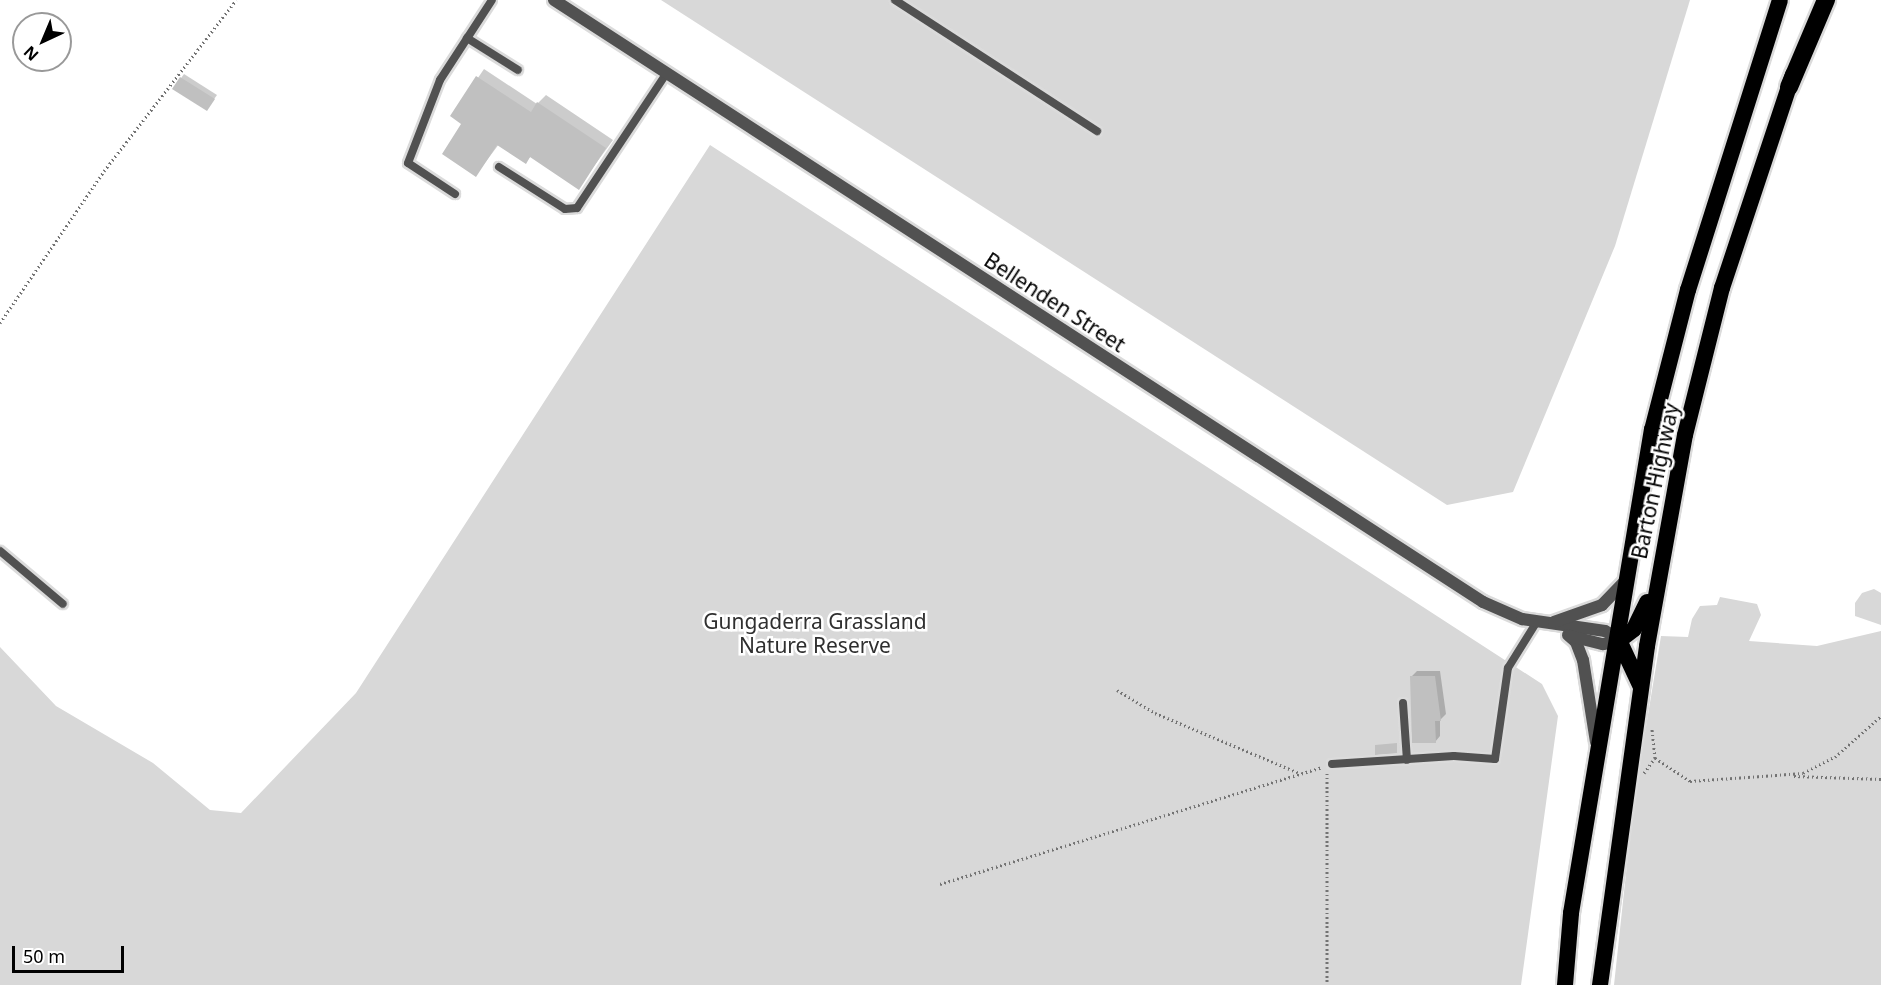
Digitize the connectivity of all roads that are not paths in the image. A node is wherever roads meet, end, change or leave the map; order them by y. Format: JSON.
{"nodes":[{"id":1,"x":492,"y":0,"type":"edge"},
{"id":2,"x":554,"y":0,"type":"edge"},
{"id":3,"x":895,"y":0,"type":"edge"},
{"id":4,"x":1780,"y":0,"type":"edge"},
{"id":5,"x":1818,"y":0,"type":"edge"},
{"id":6,"x":1826,"y":0,"type":"edge"},
{"id":7,"x":467,"y":38,"type":"junction"},
{"id":8,"x":518,"y":70,"type":"dead end"},
{"id":9,"x":666,"y":74,"type":"junction"},
{"id":10,"x":1789,"y":87,"type":"junction"},
{"id":11,"x":1097,"y":131,"type":"dead end"},
{"id":12,"x":500,"y":167,"type":"dead end"},
{"id":13,"x":455,"y":194,"type":"dead end"},
{"id":14,"x":0,"y":551,"type":"edge"},
{"id":15,"x":1629,"y":575,"type":"junction"},
{"id":16,"x":1657,"y":580,"type":"junction"},
{"id":17,"x":63,"y":604,"type":"dead end"},
{"id":18,"x":1541,"y":623,"type":"junction"},
{"id":19,"x":1568,"y":635,"type":"junction"},
{"id":20,"x":1618,"y":640,"type":"junction"},
{"id":21,"x":1641,"y":686,"type":"junction"},
{"id":22,"x":1403,"y":703,"type":"dead end"},
{"id":23,"x":1598,"y":752,"type":"junction"},
{"id":24,"x":1407,"y":760,"type":"junction"},
{"id":25,"x":1332,"y":764,"type":"dead end"},
{"id":26,"x":1565,"y":985,"type":"edge"},
{"id":27,"x":1600,"y":985,"type":"edge"}],
"edges":[{"from":1,"to":7,"type":"lane"},
{"from":2,"to":9,"type":"street","name":"Bellenden Street"},
{"from":3,"to":11,"type":"lane"},
{"from":4,"to":15,"type":"highway","name":"Barton Highway"},
{"from":5,"to":10,"type":"highway","name":"Barton Highway"},
{"from":6,"to":10,"type":"highway"},
{"from":7,"to":8,"type":"lane"},
{"from":7,"to":13,"type":"lane"},
{"from":9,"to":12,"type":"lane"},
{"from":9,"to":18,"type":"street","name":"Bellenden Street"},
{"from":10,"to":16,"type":"highway","name":"Barton Highway"},
{"from":14,"to":17,"type":"lane"},
{"from":15,"to":18,"type":"street"},
{"from":15,"to":20,"type":"highway","name":"Barton Highway"},
{"from":16,"to":20,"type":"highway"},
{"from":16,"to":21,"type":"highway","name":"Barton Highway"},
{"from":18,"to":19,"type":"street","name":"Bellenden Street"},
{"from":18,"to":20,"type":"street","name":"Bellenden Street"},
{"from":18,"to":24,"type":"lane"},
{"from":19,"to":20,"type":"street","name":"Bellenden Street"},
{"from":19,"to":23,"type":"street"},
{"from":20,"to":21,"type":"highway"},
{"from":20,"to":23,"type":"highway","name":"Barton Highway"},
{"from":21,"to":27,"type":"highway","name":"Barton Highway"},
{"from":22,"to":24,"type":"lane"},
{"from":23,"to":26,"type":"highway","name":"Barton Highway"},
{"from":24,"to":25,"type":"lane"}]}
